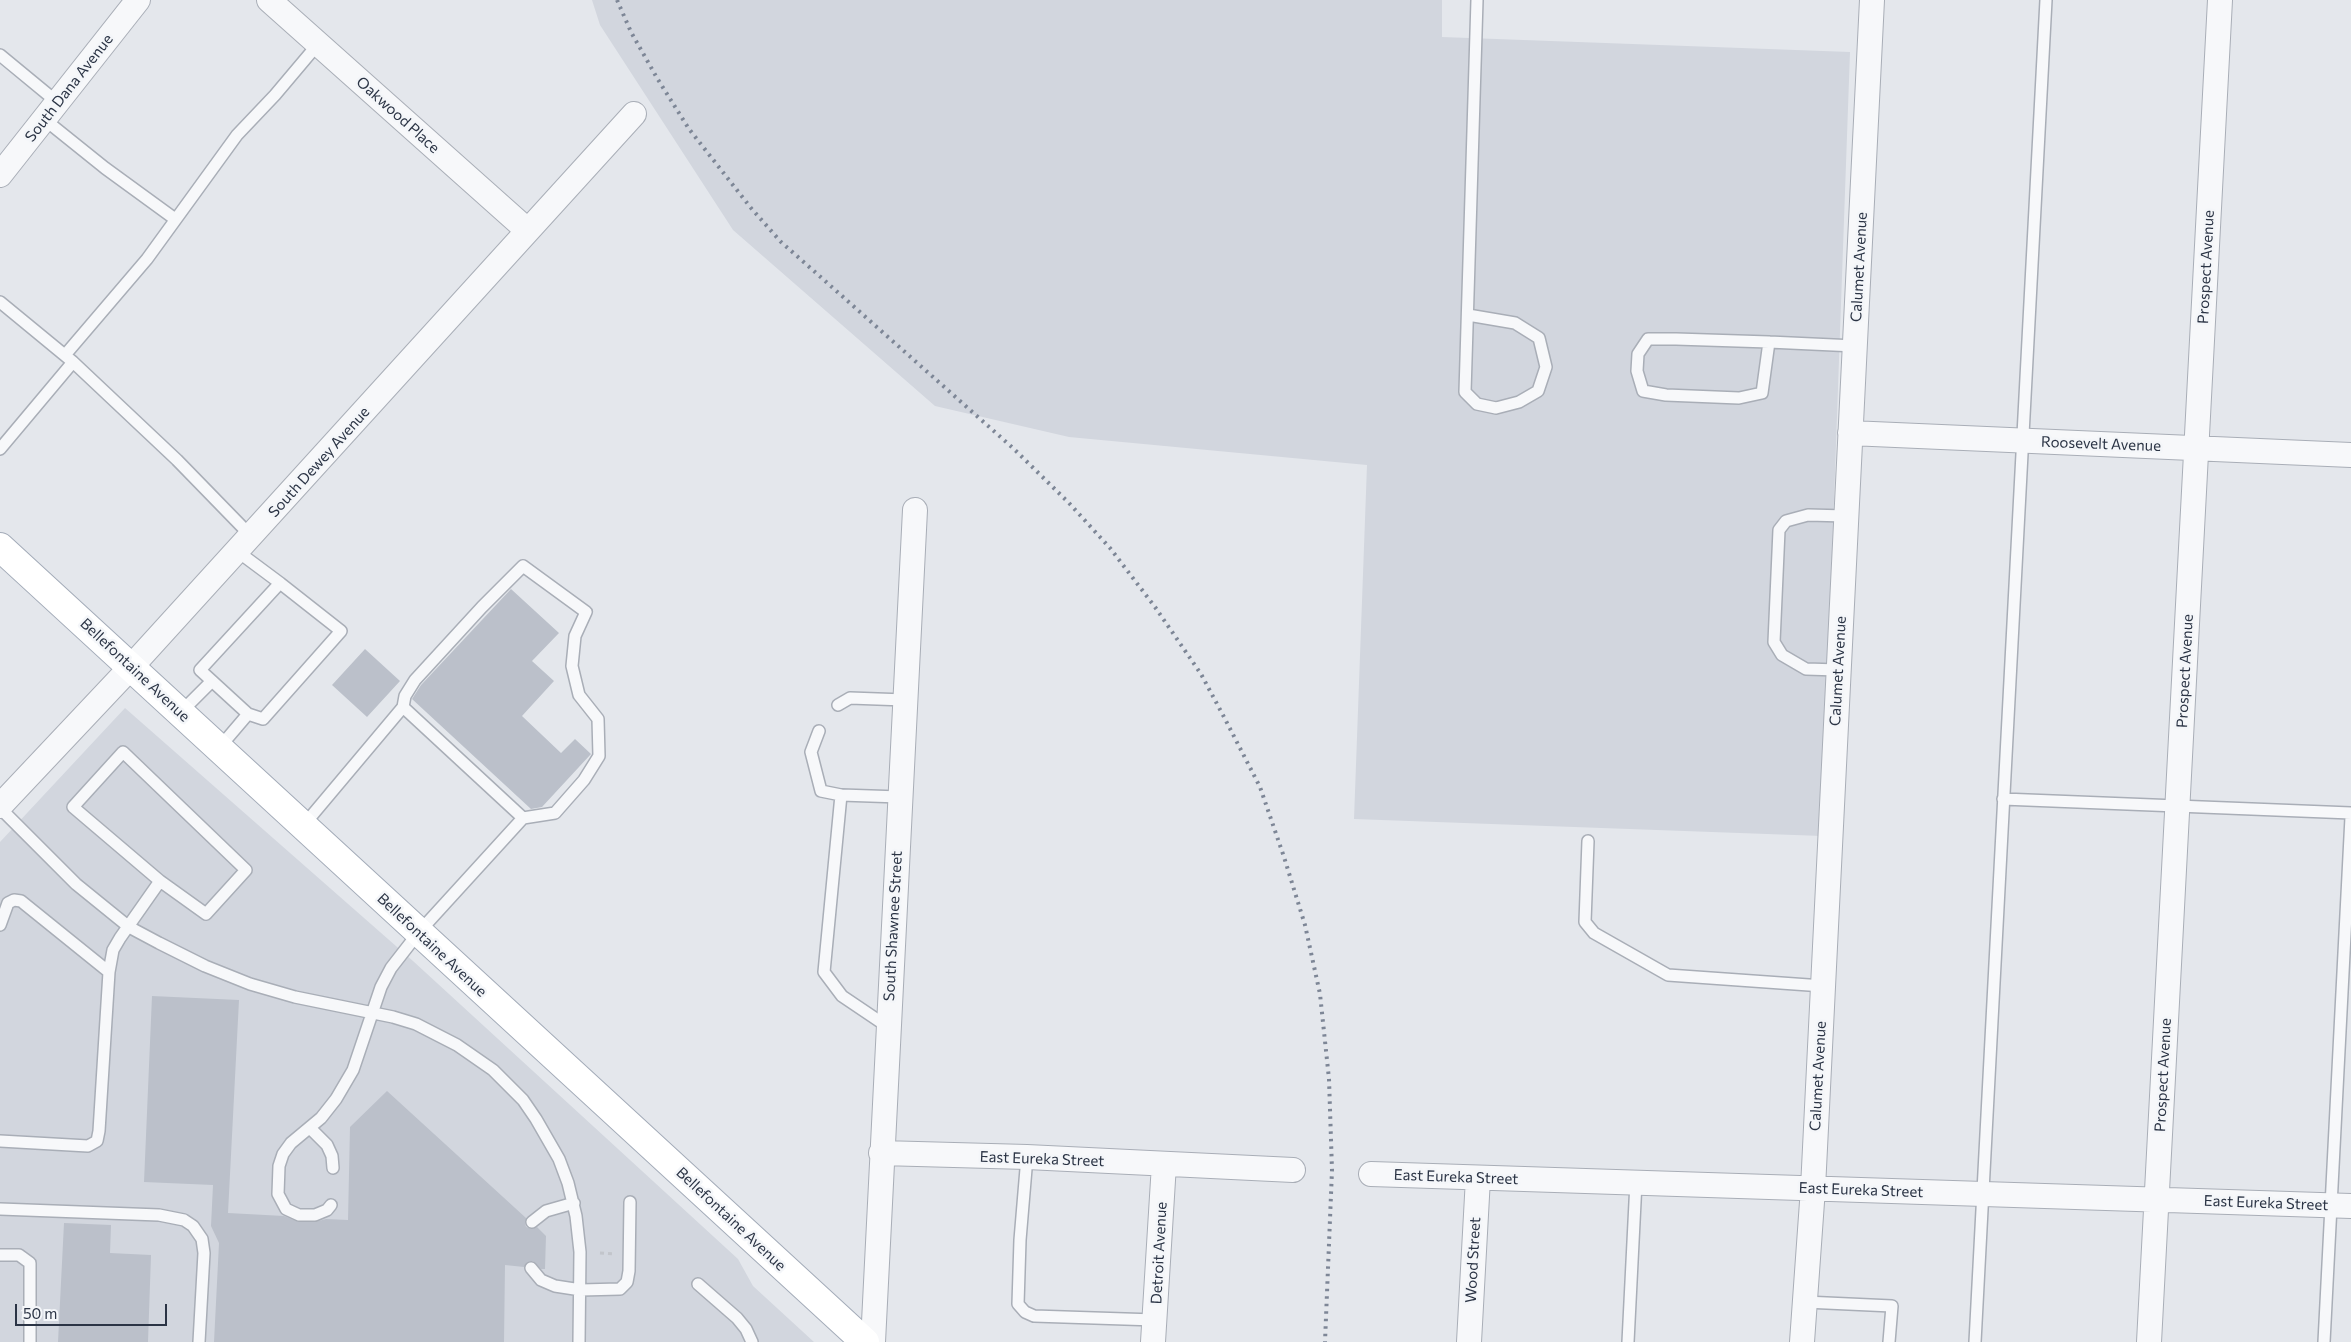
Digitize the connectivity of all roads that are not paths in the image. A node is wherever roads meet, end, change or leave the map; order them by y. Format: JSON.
{"nodes":[{"id":1,"x":138,"y":0,"type":"edge"},
{"id":2,"x":268,"y":0,"type":"edge"},
{"id":3,"x":1478,"y":0,"type":"edge"},
{"id":4,"x":1872,"y":0,"type":"edge"},
{"id":5,"x":2046,"y":0,"type":"edge"},
{"id":6,"x":2220,"y":0,"type":"edge"},
{"id":7,"x":318,"y":44,"type":"junction"},
{"id":8,"x":0,"y":55,"type":"edge"},
{"id":9,"x":51,"y":111,"type":"junction"},
{"id":10,"x":634,"y":114,"type":"dead end"},
{"id":11,"x":0,"y":175,"type":"edge"},
{"id":12,"x":175,"y":219,"type":"junction"},
{"id":13,"x":527,"y":230,"type":"junction"},
{"id":14,"x":0,"y":302,"type":"edge"},
{"id":15,"x":1468,"y":315,"type":"junction"},
{"id":16,"x":1769,"y":342,"type":"junction"},
{"id":17,"x":1855,"y":346,"type":"junction"},
{"id":18,"x":69,"y":358,"type":"junction"},
{"id":19,"x":1850,"y":433,"type":"junction"},
{"id":20,"x":2022,"y":441,"type":"junction"},
{"id":21,"x":2197,"y":448,"type":"junction"},
{"id":22,"x":0,"y":449,"type":"edge"},
{"id":23,"x":2351,"y":455,"type":"edge"},
{"id":24,"x":915,"y":510,"type":"dead end"},
{"id":25,"x":1846,"y":516,"type":"junction"},
{"id":26,"x":244,"y":544,"type":"junction"},
{"id":27,"x":0,"y":547,"type":"edge"},
{"id":28,"x":280,"y":583,"type":"junction"},
{"id":29,"x":132,"y":666,"type":"junction"},
{"id":30,"x":1838,"y":670,"type":"junction"},
{"id":31,"x":212,"y":681,"type":"junction"},
{"id":32,"x":905,"y":700,"type":"junction"},
{"id":33,"x":838,"y":705,"type":"dead end"},
{"id":34,"x":403,"y":707,"type":"junction"},
{"id":35,"x":181,"y":712,"type":"junction"},
{"id":36,"x":248,"y":714,"type":"junction"},
{"id":37,"x":819,"y":731,"type":"dead end"},
{"id":38,"x":220,"y":748,"type":"junction"},
{"id":39,"x":841,"y":795,"type":"junction"},
{"id":40,"x":900,"y":797,"type":"junction"},
{"id":41,"x":2003,"y":799,"type":"junction"},
{"id":42,"x":2178,"y":806,"type":"junction"},
{"id":43,"x":0,"y":807,"type":"edge"},
{"id":44,"x":2351,"y":813,"type":"edge"},
{"id":45,"x":524,"y":818,"type":"junction"},
{"id":46,"x":2351,"y":818,"type":"edge"},
{"id":47,"x":303,"y":826,"type":"junction"},
{"id":48,"x":1588,"y":841,"type":"dead end"},
{"id":49,"x":160,"y":881,"type":"junction"},
{"id":50,"x":0,"y":925,"type":"edge"},
{"id":51,"x":129,"y":927,"type":"junction"},
{"id":52,"x":419,"y":932,"type":"junction"},
{"id":53,"x":109,"y":972,"type":"junction"},
{"id":54,"x":1823,"y":986,"type":"junction"},
{"id":55,"x":371,"y":1014,"type":"junction"},
{"id":56,"x":888,"y":1027,"type":"junction"},
{"id":57,"x":310,"y":1128,"type":"junction"},
{"id":58,"x":0,"y":1142,"type":"edge"},
{"id":59,"x":881,"y":1153,"type":"junction"},
{"id":60,"x":1027,"y":1157,"type":"junction"},
{"id":61,"x":1164,"y":1164,"type":"junction"},
{"id":62,"x":333,"y":1168,"type":"dead end"},
{"id":63,"x":1293,"y":1170,"type":"dead end"},
{"id":64,"x":1371,"y":1174,"type":"dead end"},
{"id":65,"x":1478,"y":1178,"type":"junction"},
{"id":66,"x":1636,"y":1182,"type":"junction"},
{"id":67,"x":1813,"y":1188,"type":"junction"},
{"id":68,"x":1982,"y":1194,"type":"junction"},
{"id":69,"x":2157,"y":1199,"type":"junction"},
{"id":70,"x":630,"y":1202,"type":"dead end"},
{"id":71,"x":574,"y":1203,"type":"junction"},
{"id":72,"x":331,"y":1205,"type":"dead end"},
{"id":73,"x":2341,"y":1205,"type":"edge"},
{"id":74,"x":0,"y":1210,"type":"edge"},
{"id":75,"x":532,"y":1222,"type":"dead end"},
{"id":76,"x":0,"y":1255,"type":"edge"},
{"id":77,"x":531,"y":1268,"type":"dead end"},
{"id":78,"x":698,"y":1284,"type":"dead end"},
{"id":79,"x":581,"y":1290,"type":"junction"},
{"id":80,"x":1805,"y":1302,"type":"junction"},
{"id":81,"x":1154,"y":1331,"type":"edge"},
{"id":82,"x":30,"y":1342,"type":"edge"},
{"id":83,"x":199,"y":1342,"type":"edge"},
{"id":84,"x":579,"y":1342,"type":"edge"},
{"id":85,"x":752,"y":1342,"type":"edge"},
{"id":86,"x":865,"y":1342,"type":"edge"},
{"id":87,"x":873,"y":1342,"type":"edge"},
{"id":88,"x":1469,"y":1342,"type":"edge"},
{"id":89,"x":1628,"y":1342,"type":"edge"},
{"id":90,"x":1802,"y":1342,"type":"edge"},
{"id":91,"x":1890,"y":1342,"type":"edge"},
{"id":92,"x":1974,"y":1342,"type":"edge"},
{"id":93,"x":2149,"y":1342,"type":"edge"},
{"id":94,"x":2324,"y":1342,"type":"edge"}],
"edges":[{"from":1,"to":9,"type":"street","name":"South Dana Avenue"},
{"from":2,"to":7,"type":"street","name":"Oakwood Place"},
{"from":3,"to":15,"type":"lane"},
{"from":4,"to":17,"type":"street","name":"Calumet Avenue"},
{"from":5,"to":20,"type":"lane"},
{"from":6,"to":21,"type":"street","name":"Prospect Avenue"},
{"from":7,"to":12,"type":"lane"},
{"from":7,"to":13,"type":"street","name":"Oakwood Place"},
{"from":8,"to":9,"type":"lane"},
{"from":9,"to":11,"type":"street","name":"South Dana Avenue"},
{"from":9,"to":12,"type":"lane"},
{"from":10,"to":13,"type":"street","name":"South Dewey Avenue"},
{"from":12,"to":18,"type":"lane"},
{"from":13,"to":26,"type":"street","name":"South Dewey Avenue"},
{"from":14,"to":18,"type":"lane"},
{"from":15,"to":15,"type":"lane"},
{"from":16,"to":16,"type":"lane"},
{"from":16,"to":17,"type":"lane"},
{"from":17,"to":19,"type":"street","name":"Calumet Avenue"},
{"from":18,"to":22,"type":"lane"},
{"from":18,"to":26,"type":"lane"},
{"from":19,"to":20,"type":"street","name":"Roosevelt Avenue"},
{"from":19,"to":25,"type":"street","name":"Calumet Avenue"},
{"from":20,"to":21,"type":"street","name":"Roosevelt Avenue"},
{"from":20,"to":41,"type":"lane"},
{"from":21,"to":23,"type":"street","name":"Roosevelt Avenue"},
{"from":21,"to":42,"type":"street","name":"Prospect Avenue"},
{"from":24,"to":32,"type":"street","name":"South Shawnee Street"},
{"from":25,"to":30,"type":"street","name":"Calumet Avenue"},
{"from":25,"to":30,"type":"lane"},
{"from":26,"to":28,"type":"lane"},
{"from":26,"to":29,"type":"street","name":"South Dewey Avenue"},
{"from":27,"to":29,"type":"main road","name":"Bellefontaine Avenue"},
{"from":28,"to":31,"type":"lane"},
{"from":28,"to":36,"type":"lane"},
{"from":29,"to":35,"type":"main road","name":"Bellefontaine Avenue"},
{"from":29,"to":43,"type":"street","name":"South Dewey Avenue"},
{"from":30,"to":54,"type":"street","name":"Calumet Avenue"},
{"from":31,"to":35,"type":"lane"},
{"from":31,"to":36,"type":"lane"},
{"from":32,"to":33,"type":"lane"},
{"from":32,"to":40,"type":"street","name":"South Shawnee Street"},
{"from":34,"to":45,"type":"lane"},
{"from":34,"to":45,"type":"lane"},
{"from":34,"to":47,"type":"lane"},
{"from":35,"to":38,"type":"main road","name":"Bellefontaine Avenue"},
{"from":36,"to":38,"type":"lane"},
{"from":37,"to":39,"type":"lane"},
{"from":38,"to":47,"type":"main road","name":"Bellefontaine Avenue"},
{"from":39,"to":40,"type":"lane"},
{"from":39,"to":56,"type":"lane"},
{"from":40,"to":56,"type":"street","name":"South Shawnee Street"},
{"from":41,"to":42,"type":"lane"},
{"from":41,"to":68,"type":"lane"},
{"from":42,"to":44,"type":"lane"},
{"from":42,"to":69,"type":"street","name":"Prospect Avenue"},
{"from":43,"to":51,"type":"lane"},
{"from":45,"to":52,"type":"lane"},
{"from":46,"to":73,"type":"lane"},
{"from":47,"to":52,"type":"main road","name":"Bellefontaine Avenue"},
{"from":48,"to":54,"type":"lane"},
{"from":49,"to":49,"type":"lane"},
{"from":49,"to":51,"type":"lane"},
{"from":50,"to":53,"type":"lane"},
{"from":51,"to":53,"type":"lane"},
{"from":51,"to":55,"type":"lane"},
{"from":52,"to":55,"type":"lane"},
{"from":52,"to":86,"type":"main road","name":"Bellefontaine Avenue"},
{"from":53,"to":58,"type":"lane"},
{"from":54,"to":67,"type":"street","name":"Calumet Avenue"},
{"from":55,"to":57,"type":"lane"},
{"from":55,"to":71,"type":"lane"},
{"from":56,"to":59,"type":"street","name":"South Shawnee Street"},
{"from":57,"to":62,"type":"lane"},
{"from":57,"to":72,"type":"lane"},
{"from":59,"to":60,"type":"street","name":"East Eureka Street"},
{"from":59,"to":87,"type":"street","name":"South Shawnee Street"},
{"from":60,"to":61,"type":"street","name":"East Eureka Street"},
{"from":60,"to":81,"type":"lane"},
{"from":61,"to":63,"type":"street","name":"East Eureka Street"},
{"from":61,"to":81,"type":"street","name":"Detroit Avenue"},
{"from":64,"to":65,"type":"street","name":"East Eureka Street"},
{"from":65,"to":66,"type":"street","name":"East Eureka Street"},
{"from":65,"to":88,"type":"street","name":"Wood Street"},
{"from":66,"to":67,"type":"street","name":"East Eureka Street"},
{"from":66,"to":89,"type":"lane"},
{"from":67,"to":68,"type":"street","name":"East Eureka Street"},
{"from":67,"to":80,"type":"street","name":"Calumet Avenue"},
{"from":68,"to":69,"type":"street","name":"East Eureka Street"},
{"from":68,"to":92,"type":"lane"},
{"from":69,"to":73,"type":"street","name":"East Eureka Street"},
{"from":69,"to":93,"type":"street","name":"Prospect Avenue"},
{"from":70,"to":79,"type":"lane"},
{"from":71,"to":75,"type":"lane"},
{"from":71,"to":79,"type":"lane"},
{"from":73,"to":94,"type":"lane"},
{"from":74,"to":83,"type":"lane"},
{"from":76,"to":82,"type":"lane"},
{"from":77,"to":79,"type":"lane"},
{"from":78,"to":85,"type":"lane"},
{"from":79,"to":84,"type":"lane"},
{"from":80,"to":90,"type":"street","name":"Calumet Avenue"},
{"from":80,"to":91,"type":"lane"}]}
